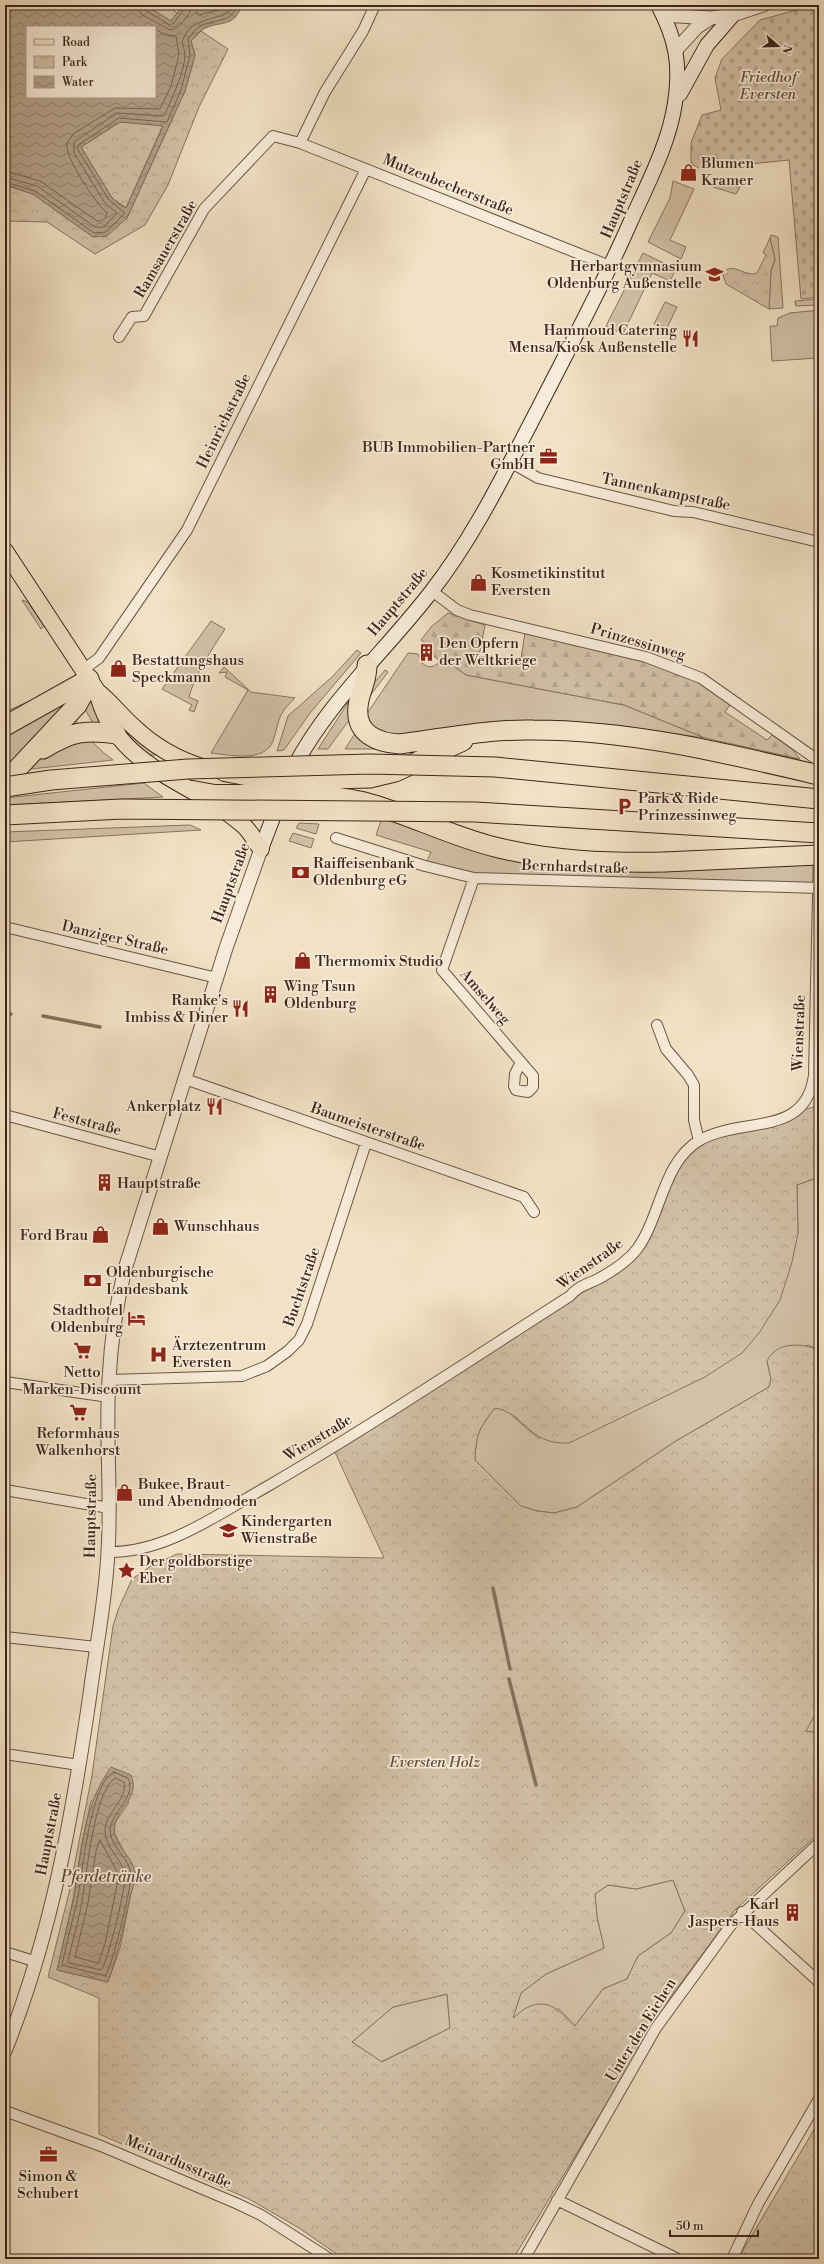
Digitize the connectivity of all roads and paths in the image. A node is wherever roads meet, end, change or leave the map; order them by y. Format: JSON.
{"nodes":[{"id":1,"x":375,"y":5,"type":"edge"},
{"id":2,"x":763,"y":5,"type":"edge"},
{"id":3,"x":661,"y":10,"type":"edge"},
{"id":4,"x":733,"y":15,"type":"junction"},
{"id":5,"x":710,"y":18,"type":"junction"},
{"id":6,"x":676,"y":50,"type":"junction"},
{"id":7,"x":704,"y":50,"type":"junction"},
{"id":8,"x":675,"y":102,"type":"junction"},
{"id":9,"x":273,"y":136,"type":"joint"},
{"id":10,"x":300,"y":143,"type":"junction"},
{"id":11,"x":366,"y":169,"type":"junction"},
{"id":12,"x":610,"y":266,"type":"junction"},
{"id":13,"x":119,"y":337,"type":"dead end"},
{"id":14,"x":510,"y":462,"type":"junction"},
{"id":15,"x":819,"y":542,"type":"edge"},
{"id":16,"x":5,"y":551,"type":"edge"},
{"id":17,"x":432,"y":591,"type":"junction"},
{"id":18,"x":367,"y":665,"type":"junction"},
{"id":19,"x":90,"y":680,"type":"junction"},
{"id":20,"x":5,"y":726,"type":"edge"},
{"id":21,"x":116,"y":734,"type":"junction"},
{"id":22,"x":481,"y":734,"type":"junction"},
{"id":23,"x":27,"y":760,"type":"junction"},
{"id":24,"x":819,"y":761,"type":"edge"},
{"id":25,"x":819,"y":776,"type":"edge"},
{"id":26,"x":5,"y":782,"type":"edge"},
{"id":27,"x":5,"y":787,"type":"edge"},
{"id":28,"x":286,"y":787,"type":"junction"},
{"id":29,"x":186,"y":788,"type":"junction"},
{"id":30,"x":819,"y":798,"type":"edge"},
{"id":31,"x":5,"y":815,"type":"edge"},
{"id":32,"x":819,"y":833,"type":"edge"},
{"id":33,"x":336,"y":838,"type":"dead end"},
{"id":34,"x":819,"y":846,"type":"edge"},
{"id":35,"x":261,"y":849,"type":"junction"},
{"id":36,"x":819,"y":855,"type":"edge"},
{"id":37,"x":474,"y":878,"type":"junction"},
{"id":38,"x":818,"y":888,"type":"edge"},
{"id":39,"x":5,"y":927,"type":"edge"},
{"id":40,"x":217,"y":978,"type":"junction"},
{"id":41,"x":657,"y":1025,"type":"dead end"},
{"id":42,"x":521,"y":1062,"type":"dead end"},
{"id":43,"x":185,"y":1078,"type":"junction"},
{"id":44,"x":5,"y":1116,"type":"edge"},
{"id":45,"x":699,"y":1141,"type":"junction"},
{"id":46,"x":366,"y":1143,"type":"junction"},
{"id":47,"x":161,"y":1157,"type":"junction"},
{"id":48,"x":534,"y":1212,"type":"dead end"},
{"id":49,"x":109,"y":1380,"type":"junction"},
{"id":50,"x":5,"y":1382,"type":"edge"},
{"id":51,"x":108,"y":1397,"type":"junction"},
{"id":52,"x":5,"y":1490,"type":"edge"},
{"id":53,"x":110,"y":1508,"type":"junction"},
{"id":54,"x":108,"y":1552,"type":"junction"},
{"id":55,"x":5,"y":1637,"type":"edge"},
{"id":56,"x":96,"y":1647,"type":"junction"},
{"id":57,"x":5,"y":1754,"type":"edge"},
{"id":58,"x":79,"y":1765,"type":"junction"},
{"id":59,"x":819,"y":1843,"type":"edge"},
{"id":60,"x":742,"y":1912,"type":"junction"},
{"id":61,"x":5,"y":1952,"type":"edge"},
{"id":62,"x":37,"y":1962,"type":"junction"},
{"id":63,"x":819,"y":1982,"type":"edge"},
{"id":64,"x":5,"y":2050,"type":"edge"},
{"id":65,"x":819,"y":2099,"type":"edge"},
{"id":66,"x":5,"y":2111,"type":"edge"},
{"id":67,"x":557,"y":2200,"type":"junction"},
{"id":68,"x":330,"y":2259,"type":"edge"},
{"id":69,"x":524,"y":2259,"type":"edge"},
{"id":70,"x":678,"y":2259,"type":"edge"},
{"id":71,"x":732,"y":2259,"type":"edge"}],
"edges":[{"from":1,"to":10,"type":"street"},
{"from":2,"to":4,"type":"street"},
{"from":3,"to":5,"type":"street"},
{"from":3,"to":6,"type":"main road","name":"Hauptstraße"},
{"from":4,"to":5,"type":"street"},
{"from":4,"to":7,"type":"main road"},
{"from":5,"to":6,"type":"street"},
{"from":6,"to":7,"type":"main road"},
{"from":6,"to":8,"type":"main road","name":"Hauptstraße"},
{"from":7,"to":8,"type":"main road"},
{"from":8,"to":12,"type":"main road","name":"Hauptstraße"},
{"from":9,"to":10,"type":"street","name":"Mutzenbecherstraße"},
{"from":9,"to":13,"type":"street","name":"Ramsauerstraße"},
{"from":10,"to":11,"type":"street","name":"Mutzenbecherstraße"},
{"from":11,"to":12,"type":"street","name":"Mutzenbecherstraße"},
{"from":11,"to":19,"type":"street","name":"Heinrichstraße"},
{"from":12,"to":14,"type":"main road","name":"Hauptstraße"},
{"from":14,"to":15,"type":"street","name":"Tannenkampstraße"},
{"from":14,"to":17,"type":"main road","name":"Hauptstraße"},
{"from":16,"to":19,"type":"main road"},
{"from":17,"to":18,"type":"main road","name":"Hauptstraße"},
{"from":17,"to":24,"type":"street","name":"Prinzessinweg"},
{"from":18,"to":22,"type":"highway"},
{"from":18,"to":28,"type":"main road","name":"Hauptstraße"},
{"from":19,"to":20,"type":"highway"},
{"from":19,"to":21,"type":"main road"},
{"from":19,"to":23,"type":"highway"},
{"from":19,"to":28,"type":"main road"},
{"from":21,"to":23,"type":"highway"},
{"from":21,"to":29,"type":"main road"},
{"from":22,"to":25,"type":"highway"},
{"from":22,"to":28,"type":"highway"},
{"from":23,"to":26,"type":"highway"},
{"from":27,"to":30,"type":"highway","bridge":true},
{"from":28,"to":29,"type":"main road"},
{"from":28,"to":35,"type":"main road","name":"Hauptstraße"},
{"from":28,"to":36,"type":"highway","bridge":true},
{"from":29,"to":35,"type":"main road"},
{"from":31,"to":32,"type":"highway","bridge":true},
{"from":33,"to":37,"type":"street","name":"Bernhardstraße"},
{"from":34,"to":38,"type":"street"},
{"from":35,"to":40,"type":"street","name":"Hauptstraße"},
{"from":37,"to":38,"type":"street","name":"Bernhardstraße"},
{"from":37,"to":42,"type":"street","name":"Amselweg"},
{"from":38,"to":45,"type":"street","name":"Wienstraße"},
{"from":39,"to":40,"type":"street","name":"Danziger Straße"},
{"from":40,"to":43,"type":"street","name":"Hauptstraße"},
{"from":41,"to":45,"type":"street"},
{"from":43,"to":46,"type":"street","name":"Baumeisterstraße"},
{"from":43,"to":47,"type":"street","name":"Hauptstraße"},
{"from":44,"to":47,"type":"street","name":"Feststraße"},
{"from":45,"to":54,"type":"street","name":"Wienstraße"},
{"from":46,"to":48,"type":"street","name":"Baumeisterstraße"},
{"from":46,"to":49,"type":"street","name":"Buchtstraße"},
{"from":47,"to":49,"type":"street","name":"Hauptstraße"},
{"from":49,"to":51,"type":"street","name":"Hauptstraße"},
{"from":50,"to":51,"type":"street"},
{"from":51,"to":53,"type":"street","name":"Hauptstraße"},
{"from":52,"to":53,"type":"street"},
{"from":53,"to":54,"type":"street","name":"Hauptstraße"},
{"from":54,"to":56,"type":"street","name":"Hauptstraße"},
{"from":55,"to":56,"type":"street"},
{"from":56,"to":58,"type":"street","name":"Hauptstraße"},
{"from":57,"to":58,"type":"street"},
{"from":58,"to":62,"type":"street","name":"Hauptstraße"},
{"from":59,"to":60,"type":"street","name":"Unter den Eichen"},
{"from":60,"to":63,"type":"street"},
{"from":60,"to":67,"type":"street","name":"Unter den Eichen"},
{"from":61,"to":62,"type":"street"},
{"from":62,"to":64,"type":"street","name":"Hauptstraße"},
{"from":65,"to":71,"type":"street"},
{"from":66,"to":68,"type":"street","name":"Meinardusstraße"},
{"from":67,"to":69,"type":"street","name":"Unter den Eichen"},
{"from":67,"to":70,"type":"street"}]}
